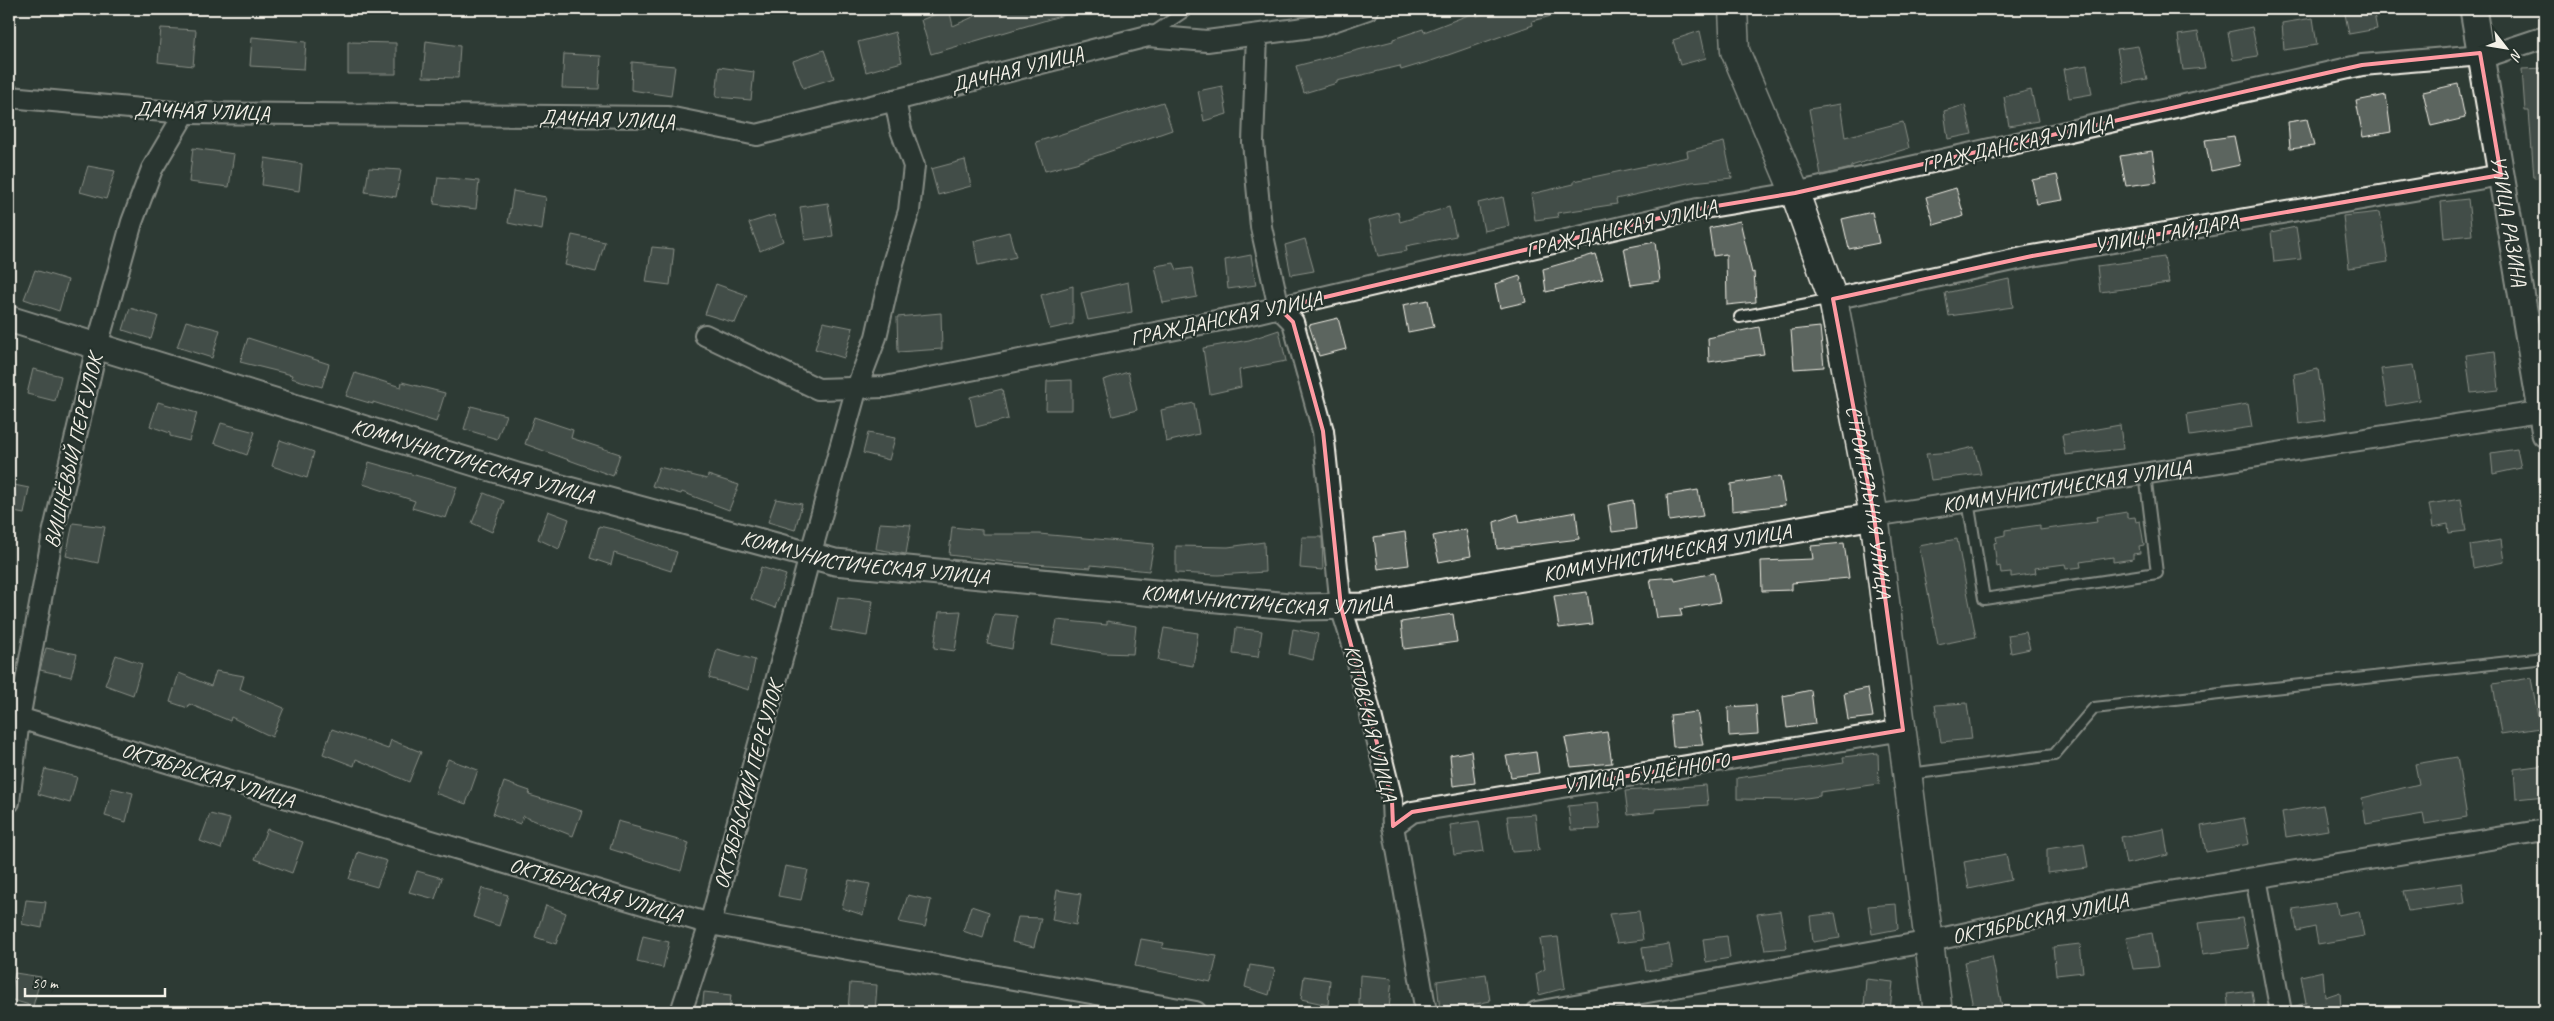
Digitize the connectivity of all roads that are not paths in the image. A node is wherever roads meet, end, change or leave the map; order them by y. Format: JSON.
{"nodes":[{"id":1,"x":1188,"y":9,"type":"edge"},
{"id":2,"x":1368,"y":9,"type":"edge"},
{"id":3,"x":1733,"y":9,"type":"edge"},
{"id":4,"x":2473,"y":9,"type":"edge"},
{"id":5,"x":1257,"y":35,"type":"junction"},
{"id":6,"x":1148,"y":36,"type":"junction"},
{"id":7,"x":2545,"y":38,"type":"edge"},
{"id":8,"x":2480,"y":53,"type":"junction"},
{"id":9,"x":9,"y":96,"type":"edge"},
{"id":10,"x":895,"y":100,"type":"junction"},
{"id":11,"x":185,"y":113,"type":"junction"},
{"id":12,"x":2501,"y":175,"type":"junction"},
{"id":13,"x":1795,"y":193,"type":"junction"},
{"id":14,"x":1833,"y":299,"type":"junction"},
{"id":15,"x":1279,"y":308,"type":"junction"},
{"id":16,"x":1740,"y":317,"type":"dead end"},
{"id":17,"x":9,"y":319,"type":"edge"},
{"id":18,"x":705,"y":335,"type":"dead end"},
{"id":19,"x":97,"y":346,"type":"junction"},
{"id":20,"x":857,"y":387,"type":"junction"},
{"id":21,"x":2544,"y":419,"type":"edge"},
{"id":22,"x":2145,"y":474,"type":"junction"},
{"id":23,"x":1968,"y":501,"type":"junction"},
{"id":24,"x":1874,"y":516,"type":"junction"},
{"id":25,"x":810,"y":556,"type":"junction"},
{"id":26,"x":1341,"y":607,"type":"junction"},
{"id":27,"x":2545,"y":658,"type":"edge"},
{"id":28,"x":14,"y":717,"type":"edge"},
{"id":29,"x":1903,"y":730,"type":"junction"},
{"id":30,"x":1908,"y":774,"type":"junction"},
{"id":31,"x":9,"y":802,"type":"edge"},
{"id":32,"x":1393,"y":826,"type":"junction"},
{"id":33,"x":2545,"y":830,"type":"edge"},
{"id":34,"x":2256,"y":878,"type":"junction"},
{"id":35,"x":710,"y":924,"type":"junction"},
{"id":36,"x":1931,"y":941,"type":"junction"},
{"id":37,"x":681,"y":1012,"type":"edge"},
{"id":38,"x":1196,"y":1012,"type":"edge"},
{"id":39,"x":1426,"y":1012,"type":"edge"},
{"id":40,"x":1536,"y":1012,"type":"edge"},
{"id":41,"x":1938,"y":1012,"type":"edge"},
{"id":42,"x":2281,"y":1012,"type":"edge"}],
"edges":[{"from":1,"to":6,"type":"lane"},
{"from":2,"to":5,"type":"street","name":"ДАЧНАЯ УЛИЦА"},
{"from":3,"to":13,"type":"main road","name":"СТРОИТЕЛЬНАЯ УЛИЦА"},
{"from":4,"to":8,"type":"street","name":"УЛИЦА РАЗИНА"},
{"from":5,"to":6,"type":"street","name":"ДАЧНАЯ УЛИЦА"},
{"from":5,"to":15,"type":"street","name":"КОТОВСКАЯ УЛИЦА"},
{"from":6,"to":10,"type":"street","name":"ДАЧНАЯ УЛИЦА"},
{"from":7,"to":8,"type":"street","name":"ГРАЖДАНСКАЯ УЛИЦА"},
{"from":8,"to":12,"type":"street","name":"УЛИЦА РАЗИНА"},
{"from":8,"to":13,"type":"street","name":"ГРАЖДАНСКАЯ УЛИЦА"},
{"from":9,"to":11,"type":"street","name":"ДАЧНАЯ УЛИЦА"},
{"from":10,"to":11,"type":"street","name":"ДАЧНАЯ УЛИЦА"},
{"from":10,"to":20,"type":"street"},
{"from":11,"to":19,"type":"street","name":"ВИШНЁВЫЙ ПЕРЕУЛОК"},
{"from":12,"to":14,"type":"street","name":"УЛИЦА ГАЙДАРА"},
{"from":12,"to":21,"type":"street","name":"УЛИЦА РАЗИНА"},
{"from":13,"to":14,"type":"main road","name":"СТРОИТЕЛЬНАЯ УЛИЦА"},
{"from":13,"to":15,"type":"street","name":"ГРАЖДАНСКАЯ УЛИЦА"},
{"from":14,"to":16,"type":"lane"},
{"from":14,"to":24,"type":"main road","name":"СТРОИТЕЛЬНАЯ УЛИЦА"},
{"from":15,"to":20,"type":"street","name":"ГРАЖДАНСКАЯ УЛИЦА"},
{"from":15,"to":26,"type":"street","name":"КОТОВСКАЯ УЛИЦА"},
{"from":17,"to":19,"type":"street","name":"КОММУНИСТИЧЕСКАЯ УЛИЦА"},
{"from":18,"to":20,"type":"street","name":"ГРАЖДАНСКАЯ УЛИЦА"},
{"from":19,"to":25,"type":"street","name":"КОММУНИСТИЧЕСКАЯ УЛИЦА"},
{"from":19,"to":28,"type":"street","name":"ВИШНЁВЫЙ ПЕРЕУЛОК"},
{"from":20,"to":25,"type":"street","name":"ОКТЯБРЬСКИЙ ПЕРЕУЛОК"},
{"from":21,"to":22,"type":"street","name":"КОММУНИСТИЧЕСКАЯ УЛИЦА"},
{"from":22,"to":23,"type":"street","name":"КОММУНИСТИЧЕСКАЯ УЛИЦА"},
{"from":22,"to":23,"type":"lane"},
{"from":23,"to":24,"type":"street","name":"КОММУНИСТИЧЕСКАЯ УЛИЦА"},
{"from":24,"to":26,"type":"street","name":"КОММУНИСТИЧЕСКАЯ УЛИЦА"},
{"from":24,"to":29,"type":"main road","name":"СТРОИТЕЛЬНАЯ УЛИЦА"},
{"from":25,"to":26,"type":"street","name":"КОММУНИСТИЧЕСКАЯ УЛИЦА"},
{"from":25,"to":35,"type":"street","name":"ОКТЯБРЬСКИЙ ПЕРЕУЛОК"},
{"from":26,"to":32,"type":"street","name":"КОТОВСКАЯ УЛИЦА"},
{"from":27,"to":30,"type":"lane"},
{"from":28,"to":31,"type":"street","name":"ВИШНЁВЫЙ ПЕРЕУЛОК"},
{"from":28,"to":35,"type":"street","name":"ОКТЯБРЬСКАЯ УЛИЦА"},
{"from":29,"to":30,"type":"main road","name":"СТРОИТЕЛЬНАЯ УЛИЦА"},
{"from":29,"to":32,"type":"street","name":"УЛИЦА БУДЁННОГО"},
{"from":30,"to":36,"type":"main road","name":"СТРОИТЕЛЬНАЯ УЛИЦА"},
{"from":32,"to":39,"type":"street","name":"КОТОВСКАЯ УЛИЦА"},
{"from":33,"to":34,"type":"street","name":"ОКТЯБРЬСКАЯ УЛИЦА"},
{"from":34,"to":36,"type":"street","name":"ОКТЯБРЬСКАЯ УЛИЦА"},
{"from":34,"to":42,"type":"street"},
{"from":35,"to":37,"type":"street","name":"ОКТЯБРЬСКИЙ ПЕРЕУЛОК"},
{"from":35,"to":38,"type":"street","name":"ОКТЯБРЬСКАЯ УЛИЦА"},
{"from":36,"to":40,"type":"street","name":"ОКТЯБРЬСКАЯ УЛИЦА"},
{"from":36,"to":41,"type":"main road","name":"СТРОИТЕЛЬНАЯ УЛИЦА"}]}
